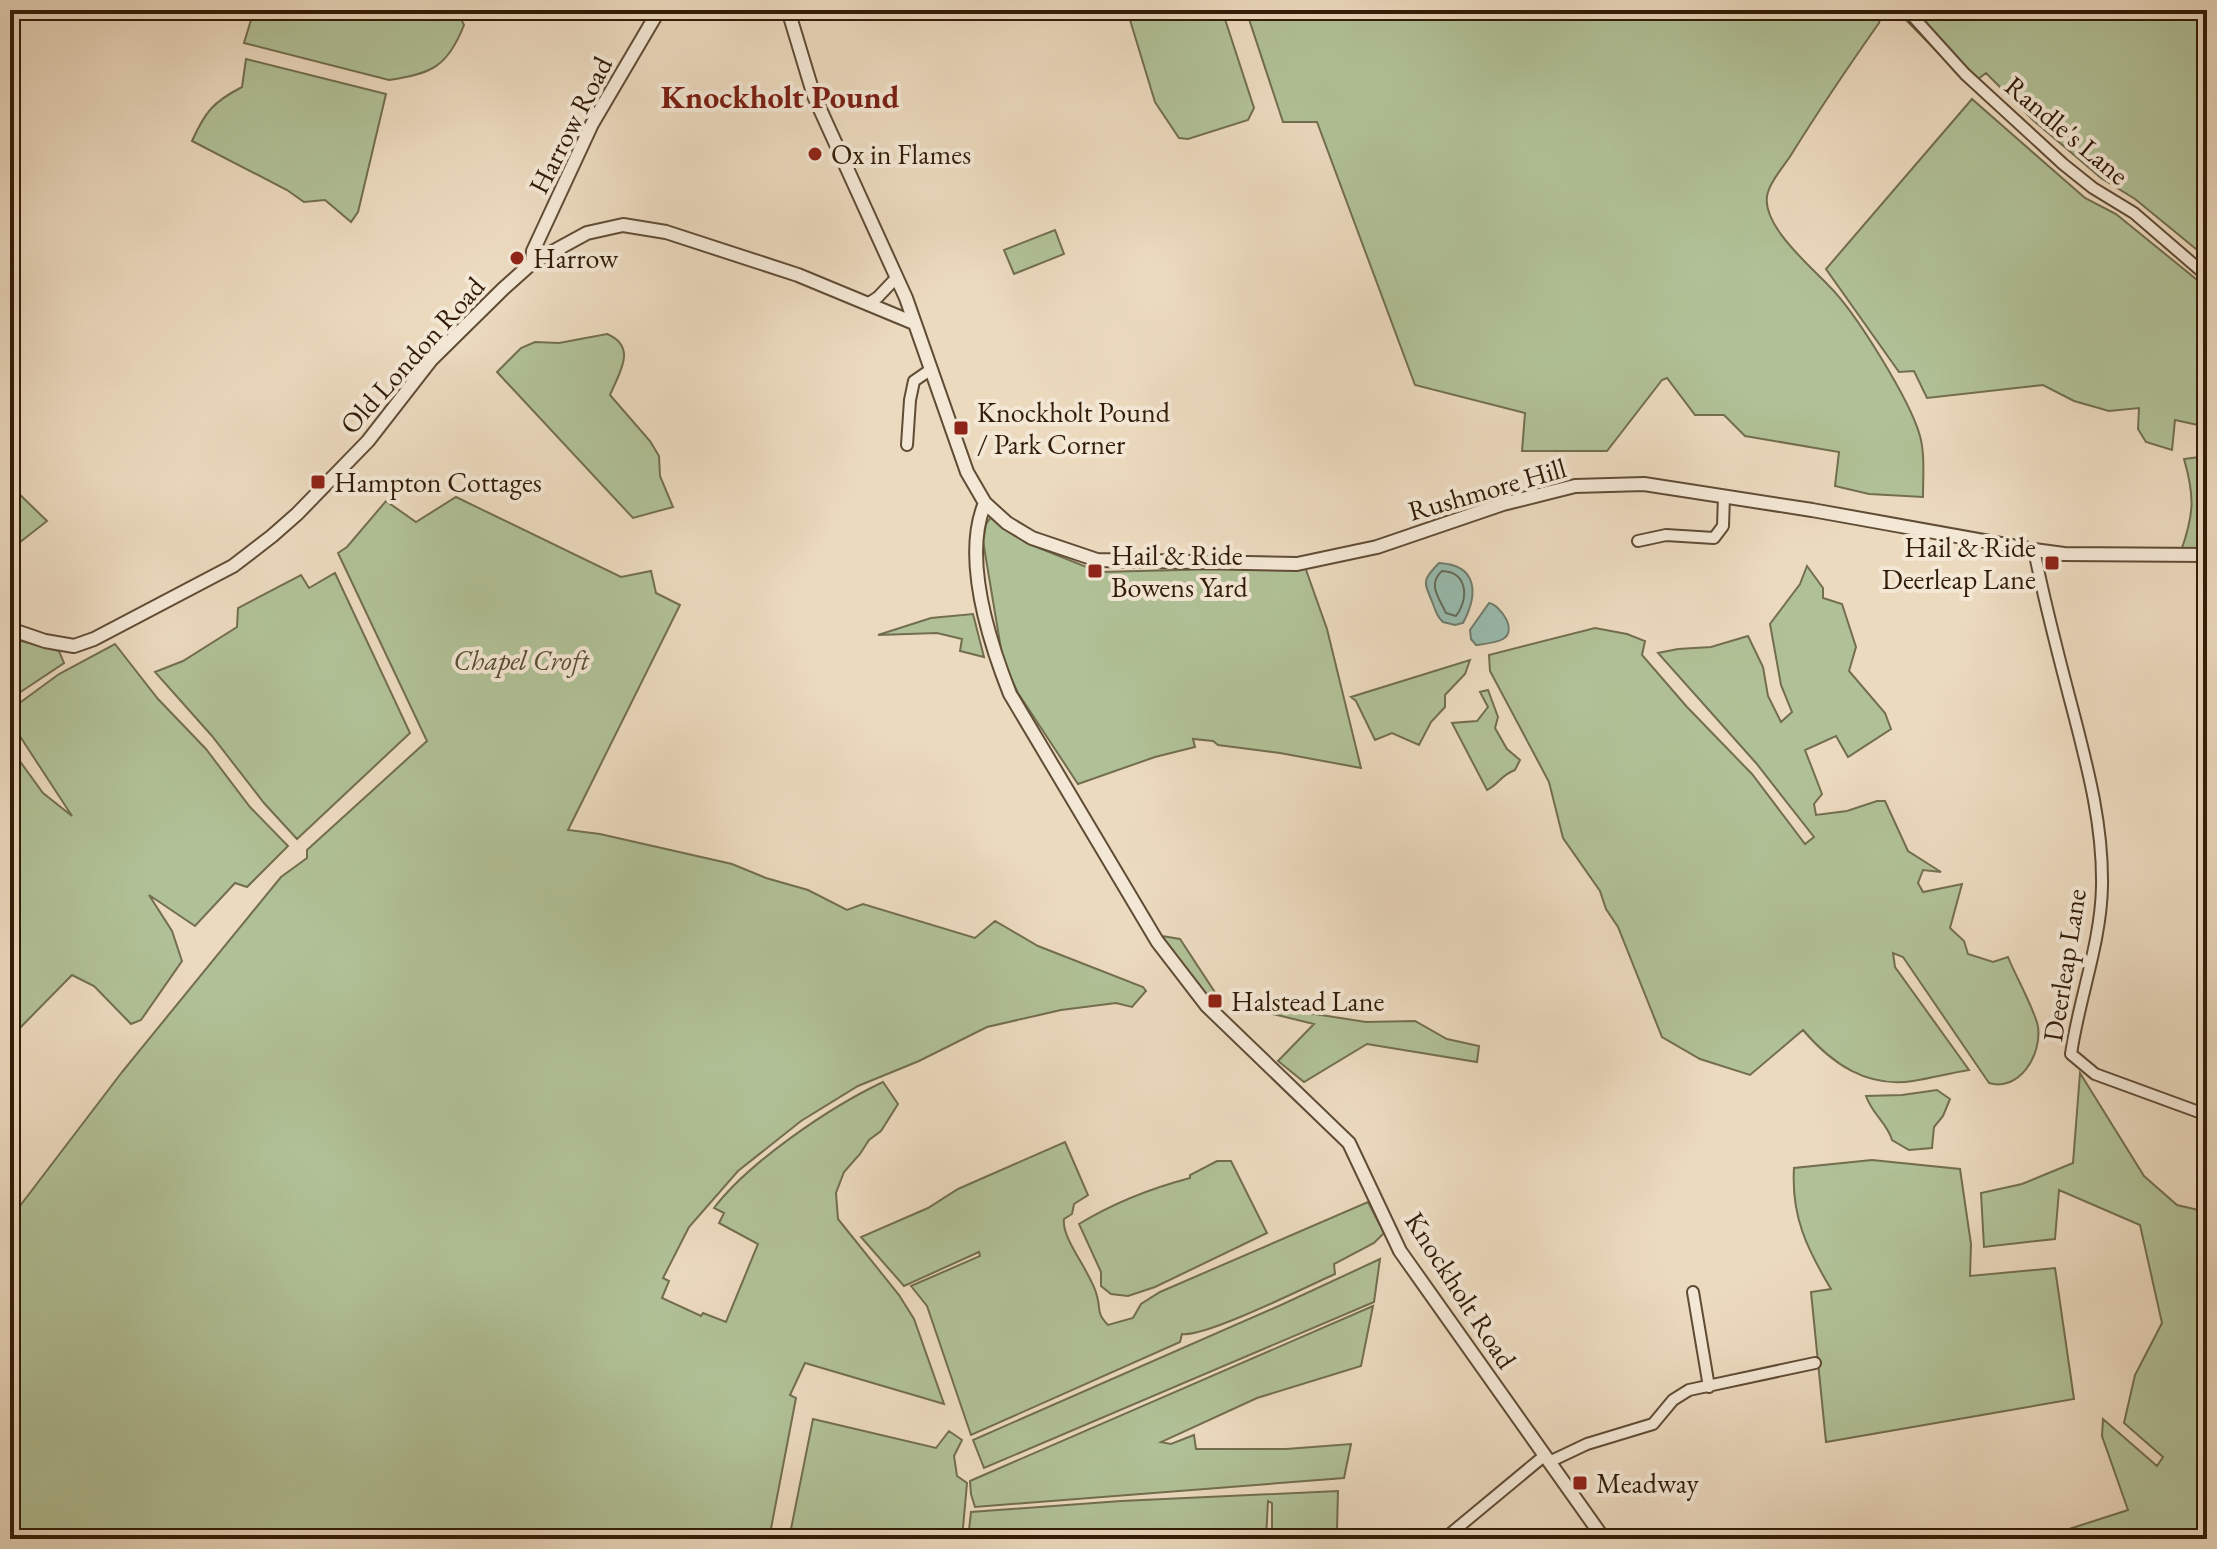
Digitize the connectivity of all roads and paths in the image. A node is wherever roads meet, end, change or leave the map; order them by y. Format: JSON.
{"nodes":[{"id":1,"x":659,"y":10,"type":"edge"},
{"id":2,"x":788,"y":10,"type":"edge"},
{"id":3,"x":1907,"y":10,"type":"edge"},
{"id":4,"x":544,"y":230,"type":"junction"},
{"id":5,"x":562,"y":244,"type":"junction"},
{"id":6,"x":532,"y":263,"type":"junction"},
{"id":7,"x":2207,"y":276,"type":"edge"},
{"id":8,"x":897,"y":277,"type":"junction"},
{"id":9,"x":869,"y":303,"type":"junction"},
{"id":10,"x":914,"y":323,"type":"junction"},
{"id":11,"x":930,"y":370,"type":"junction"},
{"id":12,"x":907,"y":445,"type":"dead end"},
{"id":13,"x":1724,"y":496,"type":"junction"},
{"id":14,"x":985,"y":503,"type":"junction"},
{"id":15,"x":1638,"y":541,"type":"dead end"},
{"id":16,"x":2034,"y":550,"type":"junction"},
{"id":17,"x":2207,"y":555,"type":"edge"},
{"id":18,"x":10,"y":629,"type":"edge"},
{"id":19,"x":2207,"y":1115,"type":"edge"},
{"id":20,"x":1693,"y":1292,"type":"dead end"},
{"id":21,"x":1815,"y":1363,"type":"dead end"},
{"id":22,"x":1709,"y":1387,"type":"junction"},
{"id":23,"x":1546,"y":1459,"type":"junction"},
{"id":24,"x":1444,"y":1539,"type":"edge"},
{"id":25,"x":1604,"y":1539,"type":"edge"}],
"edges":[{"from":1,"to":4,"type":"street","name":"Harrow Road"},
{"from":2,"to":8,"type":"street"},
{"from":3,"to":7,"type":"street","name":"Randle's Lane"},
{"from":4,"to":5,"type":"street"},
{"from":4,"to":6,"type":"street","name":"Harrow Road"},
{"from":5,"to":6,"type":"street","name":"Old London Road"},
{"from":5,"to":9,"type":"street","name":"Old London Road"},
{"from":6,"to":18,"type":"street","name":"Old London Road"},
{"from":8,"to":9,"type":"street"},
{"from":8,"to":10,"type":"street"},
{"from":9,"to":10,"type":"street","name":"Old London Road"},
{"from":10,"to":11,"type":"street"},
{"from":11,"to":12,"type":"street"},
{"from":11,"to":14,"type":"street"},
{"from":13,"to":14,"type":"street","name":"Rushmore Hill"},
{"from":13,"to":15,"type":"street"},
{"from":13,"to":16,"type":"street","name":"Rushmore Hill"},
{"from":14,"to":23,"type":"street","name":"Knockholt Road"},
{"from":16,"to":17,"type":"street","name":"Rushmore Hill"},
{"from":16,"to":19,"type":"street","name":"Deerleap Lane"},
{"from":20,"to":22,"type":"street"},
{"from":21,"to":22,"type":"street"},
{"from":22,"to":23,"type":"street"},
{"from":23,"to":24,"type":"street"},
{"from":23,"to":25,"type":"street","name":"Knockholt Road"}]}
